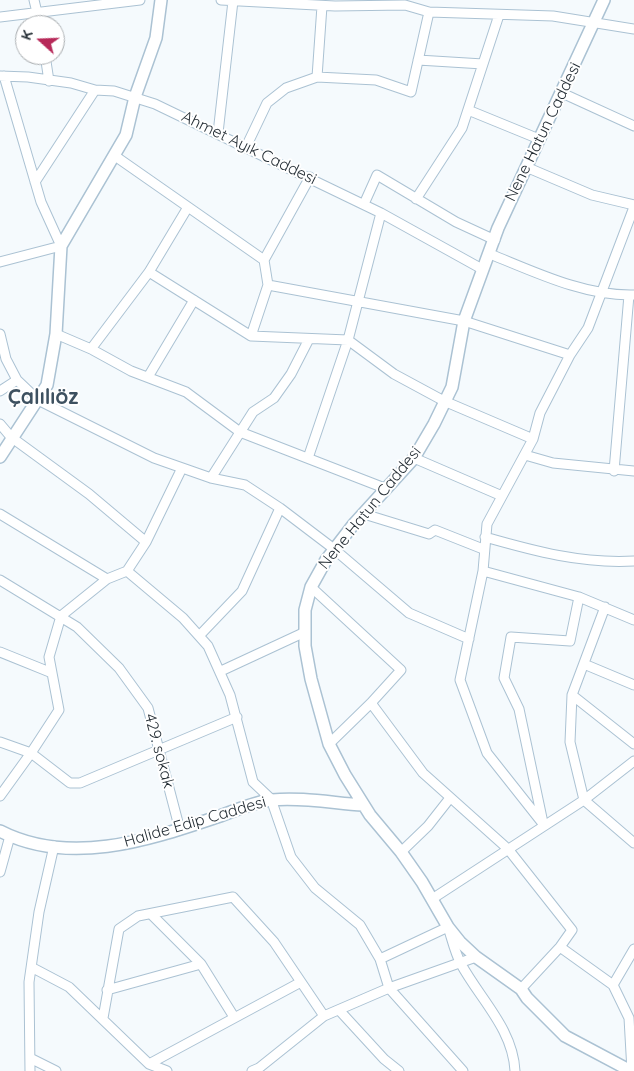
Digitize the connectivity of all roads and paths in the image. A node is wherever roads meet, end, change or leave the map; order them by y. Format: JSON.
{"nodes":[{"id":1,"x":34,"y":0,"type":"edge"},
{"id":2,"x":140,"y":0,"type":"edge"},
{"id":3,"x":160,"y":0,"type":"edge"},
{"id":4,"x":221,"y":0,"type":"edge"},
{"id":5,"x":604,"y":0,"type":"edge"},
{"id":6,"x":233,"y":1,"type":"edge"},
{"id":7,"x":406,"y":3,"type":"edge"},
{"id":8,"x":322,"y":6,"type":"junction"},
{"id":9,"x":429,"y":12,"type":"junction"},
{"id":10,"x":38,"y":13,"type":"junction"},
{"id":11,"x":499,"y":15,"type":"junction"},
{"id":12,"x":0,"y":17,"type":"edge"},
{"id":13,"x":595,"y":22,"type":"junction"},
{"id":14,"x":634,"y":29,"type":"edge"},
{"id":15,"x":418,"y":60,"type":"junction"},
{"id":16,"x":483,"y":64,"type":"junction"},
{"id":17,"x":46,"y":65,"type":"edge"},
{"id":18,"x":2,"y":76,"type":"edge"},
{"id":19,"x":317,"y":77,"type":"junction"},
{"id":20,"x":49,"y":82,"type":"junction"},
{"id":21,"x":95,"y":90,"type":"junction"},
{"id":22,"x":562,"y":93,"type":"junction"},
{"id":23,"x":135,"y":97,"type":"junction"},
{"id":24,"x":468,"y":110,"type":"junction"},
{"id":25,"x":634,"y":126,"type":"edge"},
{"id":26,"x":218,"y":134,"type":"junction"},
{"id":27,"x":540,"y":139,"type":"junction"},
{"id":28,"x":246,"y":147,"type":"junction"},
{"id":29,"x":115,"y":156,"type":"junction"},
{"id":30,"x":526,"y":167,"type":"junction"},
{"id":31,"x":310,"y":177,"type":"junction"},
{"id":32,"x":35,"y":182,"type":"junction"},
{"id":33,"x":416,"y":199,"type":"junction"},
{"id":34,"x":364,"y":204,"type":"junction"},
{"id":35,"x":634,"y":206,"type":"edge"},
{"id":36,"x":188,"y":207,"type":"junction"},
{"id":37,"x":381,"y":213,"type":"junction"},
{"id":38,"x":495,"y":240,"type":"junction"},
{"id":39,"x":61,"y":246,"type":"junction"},
{"id":40,"x":490,"y":254,"type":"junction"},
{"id":41,"x":264,"y":260,"type":"junction"},
{"id":42,"x":0,"y":262,"type":"edge"},
{"id":43,"x":482,"y":269,"type":"junction"},
{"id":44,"x":150,"y":272,"type":"junction"},
{"id":45,"x":268,"y":285,"type":"junction"},
{"id":46,"x":602,"y":293,"type":"junction"},
{"id":47,"x":632,"y":295,"type":"edge"},
{"id":48,"x":194,"y":300,"type":"junction"},
{"id":49,"x":359,"y":303,"type":"junction"},
{"id":50,"x":464,"y":321,"type":"junction"},
{"id":51,"x":0,"y":334,"type":"edge"},
{"id":52,"x":56,"y":334,"type":"junction"},
{"id":53,"x":250,"y":336,"type":"junction"},
{"id":54,"x":309,"y":339,"type":"junction"},
{"id":55,"x":348,"y":340,"type":"junction"},
{"id":56,"x":91,"y":349,"type":"junction"},
{"id":57,"x":570,"y":354,"type":"junction"},
{"id":58,"x":148,"y":377,"type":"junction"},
{"id":59,"x":17,"y":380,"type":"junction"},
{"id":60,"x":0,"y":391,"type":"edge"},
{"id":61,"x":38,"y":400,"type":"junction"},
{"id":62,"x":444,"y":401,"type":"junction"},
{"id":63,"x":0,"y":424,"type":"edge"},
{"id":64,"x":240,"y":432,"type":"junction"},
{"id":65,"x":11,"y":438,"type":"junction"},
{"id":66,"x":533,"y":439,"type":"junction"},
{"id":67,"x":525,"y":455,"type":"junction"},
{"id":68,"x":0,"y":456,"type":"edge"},
{"id":69,"x":308,"y":458,"type":"junction"},
{"id":70,"x":414,"y":458,"type":"junction"},
{"id":71,"x":182,"y":468,"type":"junction"},
{"id":72,"x":614,"y":471,"type":"junction"},
{"id":73,"x":634,"y":471,"type":"edge"},
{"id":74,"x":211,"y":478,"type":"junction"},
{"id":75,"x":387,"y":489,"type":"junction"},
{"id":76,"x":502,"y":496,"type":"junction"},
{"id":77,"x":280,"y":508,"type":"junction"},
{"id":78,"x":0,"y":514,"type":"edge"},
{"id":79,"x":364,"y":514,"type":"junction"},
{"id":80,"x":485,"y":537,"type":"junction"},
{"id":81,"x":146,"y":542,"type":"junction"},
{"id":82,"x":334,"y":549,"type":"junction"},
{"id":83,"x":483,"y":549,"type":"junction"},
{"id":84,"x":634,"y":561,"type":"edge"},
{"id":85,"x":127,"y":571,"type":"junction"},
{"id":86,"x":483,"y":571,"type":"junction"},
{"id":87,"x":107,"y":579,"type":"junction"},
{"id":88,"x":0,"y":580,"type":"edge"},
{"id":89,"x":312,"y":587,"type":"junction"},
{"id":90,"x":579,"y":597,"type":"junction"},
{"id":91,"x":605,"y":608,"type":"junction"},
{"id":92,"x":61,"y":616,"type":"junction"},
{"id":93,"x":634,"y":620,"type":"edge"},
{"id":94,"x":305,"y":632,"type":"junction"},
{"id":95,"x":199,"y":636,"type":"junction"},
{"id":96,"x":469,"y":639,"type":"junction"},
{"id":97,"x":0,"y":652,"type":"edge"},
{"id":98,"x":584,"y":664,"type":"junction"},
{"id":99,"x":221,"y":671,"type":"junction"},
{"id":100,"x":52,"y":673,"type":"junction"},
{"id":101,"x":634,"y":685,"type":"edge"},
{"id":102,"x":572,"y":695,"type":"junction"},
{"id":103,"x":371,"y":703,"type":"junction"},
{"id":104,"x":237,"y":717,"type":"junction"},
{"id":105,"x":0,"y":742,"type":"edge"},
{"id":106,"x":329,"y":744,"type":"junction"},
{"id":107,"x":634,"y":744,"type":"edge"},
{"id":108,"x":160,"y":749,"type":"junction"},
{"id":109,"x":31,"y":753,"type":"junction"},
{"id":110,"x":634,"y":761,"type":"edge"},
{"id":111,"x":0,"y":796,"type":"edge"},
{"id":112,"x":450,"y":798,"type":"junction"},
{"id":113,"x":270,"y":800,"type":"junction"},
{"id":114,"x":584,"y":800,"type":"junction"},
{"id":115,"x":363,"y":805,"type":"junction"},
{"id":116,"x":544,"y":825,"type":"junction"},
{"id":117,"x":180,"y":830,"type":"junction"},
{"id":118,"x":5,"y":833,"type":"edge"},
{"id":119,"x":634,"y":843,"type":"edge"},
{"id":120,"x":54,"y":846,"type":"junction"},
{"id":121,"x":508,"y":849,"type":"junction"},
{"id":122,"x":401,"y":852,"type":"junction"},
{"id":123,"x":0,"y":872,"type":"edge"},
{"id":124,"x":432,"y":899,"type":"junction"},
{"id":125,"x":150,"y":914,"type":"junction"},
{"id":126,"x":448,"y":927,"type":"junction"},
{"id":127,"x":560,"y":947,"type":"junction"},
{"id":128,"x":634,"y":949,"type":"edge"},
{"id":129,"x":476,"y":957,"type":"junction"},
{"id":130,"x":380,"y":959,"type":"junction"},
{"id":131,"x":460,"y":963,"type":"junction"},
{"id":132,"x":201,"y":964,"type":"junction"},
{"id":133,"x":33,"y":968,"type":"junction"},
{"id":134,"x":301,"y":982,"type":"junction"},
{"id":135,"x":613,"y":985,"type":"junction"},
{"id":136,"x":389,"y":988,"type":"junction"},
{"id":137,"x":522,"y":989,"type":"junction"},
{"id":138,"x":107,"y":990,"type":"junction"},
{"id":139,"x":339,"y":1010,"type":"junction"},
{"id":140,"x":324,"y":1016,"type":"junction"},
{"id":141,"x":234,"y":1017,"type":"junction"},
{"id":142,"x":103,"y":1018,"type":"junction"},
{"id":143,"x":30,"y":1058,"type":"junction"},
{"id":144,"x":149,"y":1064,"type":"junction"},
{"id":145,"x":258,"y":1070,"type":"edge"},
{"id":146,"x":30,"y":1071,"type":"edge"},
{"id":147,"x":56,"y":1071,"type":"edge"},
{"id":148,"x":167,"y":1071,"type":"edge"},
{"id":149,"x":399,"y":1071,"type":"edge"},
{"id":150,"x":463,"y":1071,"type":"edge"},
{"id":151,"x":515,"y":1071,"type":"edge"},
{"id":152,"x":631,"y":1071,"type":"edge"}],
"edges":[{"from":1,"to":10,"type":"street"},
{"from":2,"to":10,"type":"street"},
{"from":3,"to":23,"type":"street"},
{"from":4,"to":6,"type":"street"},
{"from":5,"to":13,"type":"street","name":"Nene Hatun Caddesi"},
{"from":6,"to":8,"type":"street"},
{"from":6,"to":26,"type":"street"},
{"from":7,"to":8,"type":"street"},
{"from":7,"to":9,"type":"street"},
{"from":8,"to":19,"type":"street"},
{"from":9,"to":11,"type":"street"},
{"from":9,"to":15,"type":"street"},
{"from":10,"to":12,"type":"street"},
{"from":11,"to":13,"type":"street"},
{"from":11,"to":16,"type":"street"},
{"from":13,"to":14,"type":"street"},
{"from":13,"to":22,"type":"street","name":"Nene Hatun Caddesi"},
{"from":15,"to":16,"type":"street"},
{"from":15,"to":19,"type":"street"},
{"from":16,"to":24,"type":"street"},
{"from":17,"to":20,"type":"street"},
{"from":18,"to":20,"type":"street","name":"Ahmet Ayık Caddesi"},
{"from":18,"to":32,"type":"street"},
{"from":19,"to":28,"type":"street"},
{"from":20,"to":21,"type":"street","name":"Ahmet Ayık Caddesi"},
{"from":21,"to":23,"type":"street","name":"Ahmet Ayık Caddesi"},
{"from":21,"to":32,"type":"street"},
{"from":22,"to":25,"type":"street"},
{"from":22,"to":27,"type":"street","name":"Nene Hatun Caddesi"},
{"from":23,"to":26,"type":"street","name":"Ahmet Ayık Caddesi"},
{"from":23,"to":29,"type":"street"},
{"from":24,"to":27,"type":"street"},
{"from":24,"to":33,"type":"street"},
{"from":26,"to":28,"type":"street","name":"Ahmet Ayık Caddesi"},
{"from":27,"to":30,"type":"street","name":"Nene Hatun Caddesi"},
{"from":28,"to":31,"type":"street","name":"Ahmet Ayık Caddesi"},
{"from":29,"to":36,"type":"street"},
{"from":29,"to":39,"type":"street"},
{"from":30,"to":35,"type":"street"},
{"from":30,"to":38,"type":"street","name":"Nene Hatun Caddesi"},
{"from":31,"to":34,"type":"street","name":"Ahmet Ayık Caddesi"},
{"from":31,"to":41,"type":"street"},
{"from":32,"to":39,"type":"street"},
{"from":33,"to":34,"type":"street"},
{"from":33,"to":38,"type":"street"},
{"from":34,"to":37,"type":"street","name":"Ahmet Ayık Caddesi"},
{"from":35,"to":46,"type":"street"},
{"from":36,"to":41,"type":"street"},
{"from":36,"to":44,"type":"street"},
{"from":37,"to":43,"type":"street","name":"Ahmet Ayık Caddesi"},
{"from":37,"to":49,"type":"street"},
{"from":38,"to":40,"type":"street","name":"Nene Hatun Caddesi"},
{"from":39,"to":42,"type":"street"},
{"from":39,"to":52,"type":"street"},
{"from":40,"to":43,"type":"street","name":"Nene Hatun Caddesi"},
{"from":40,"to":46,"type":"street"},
{"from":41,"to":45,"type":"street"},
{"from":43,"to":50,"type":"street","name":"Nene Hatun Caddesi"},
{"from":44,"to":48,"type":"street"},
{"from":44,"to":56,"type":"street"},
{"from":45,"to":49,"type":"street"},
{"from":45,"to":53,"type":"street"},
{"from":46,"to":47,"type":"street"},
{"from":46,"to":57,"type":"street"},
{"from":47,"to":72,"type":"street"},
{"from":48,"to":53,"type":"street"},
{"from":48,"to":58,"type":"street"},
{"from":49,"to":50,"type":"street"},
{"from":49,"to":55,"type":"street"},
{"from":50,"to":57,"type":"street"},
{"from":50,"to":62,"type":"street","name":"Nene Hatun Caddesi"},
{"from":51,"to":59,"type":"street"},
{"from":52,"to":56,"type":"street"},
{"from":52,"to":61,"type":"street"},
{"from":53,"to":54,"type":"street"},
{"from":54,"to":55,"type":"street"},
{"from":54,"to":64,"type":"street"},
{"from":55,"to":62,"type":"street"},
{"from":55,"to":69,"type":"street"},
{"from":56,"to":58,"type":"street"},
{"from":57,"to":66,"type":"street"},
{"from":58,"to":64,"type":"street"},
{"from":59,"to":60,"type":"street"},
{"from":59,"to":61,"type":"street"},
{"from":61,"to":65,"type":"street"},
{"from":61,"to":71,"type":"street"},
{"from":62,"to":66,"type":"street"},
{"from":62,"to":70,"type":"street","name":"Nene Hatun Caddesi"},
{"from":63,"to":65,"type":"street"},
{"from":64,"to":69,"type":"street"},
{"from":64,"to":74,"type":"street"},
{"from":65,"to":68,"type":"street"},
{"from":65,"to":81,"type":"street"},
{"from":66,"to":67,"type":"street"},
{"from":67,"to":72,"type":"street"},
{"from":67,"to":76,"type":"street"},
{"from":69,"to":75,"type":"street"},
{"from":70,"to":75,"type":"street","name":"Nene Hatun Caddesi"},
{"from":70,"to":76,"type":"street"},
{"from":71,"to":74,"type":"street"},
{"from":71,"to":81,"type":"street"},
{"from":72,"to":73,"type":"street"},
{"from":74,"to":77,"type":"street"},
{"from":75,"to":79,"type":"street","name":"Nene Hatun Caddesi"},
{"from":76,"to":80,"type":"street"},
{"from":77,"to":82,"type":"street"},
{"from":77,"to":95,"type":"street"},
{"from":78,"to":87,"type":"street"},
{"from":79,"to":82,"type":"street","name":"Nene Hatun Caddesi"},
{"from":79,"to":83,"type":"street"},
{"from":80,"to":83,"type":"street"},
{"from":80,"to":84,"type":"street"},
{"from":81,"to":85,"type":"street"},
{"from":82,"to":89,"type":"street","name":"Nene Hatun Caddesi"},
{"from":82,"to":96,"type":"street"},
{"from":83,"to":86,"type":"street"},
{"from":85,"to":87,"type":"street"},
{"from":85,"to":95,"type":"street"},
{"from":86,"to":90,"type":"street"},
{"from":86,"to":96,"type":"street"},
{"from":87,"to":92,"type":"street"},
{"from":88,"to":92,"type":"street","name":"429. sokak"},
{"from":89,"to":94,"type":"street","name":"Nene Hatun Caddesi"},
{"from":89,"to":103,"type":"street"},
{"from":90,"to":91,"type":"street"},
{"from":90,"to":116,"type":"street"},
{"from":91,"to":93,"type":"street"},
{"from":91,"to":98,"type":"street"},
{"from":92,"to":100,"type":"street"},
{"from":92,"to":108,"type":"street","name":"429. sokak"},
{"from":94,"to":99,"type":"street"},
{"from":94,"to":106,"type":"street","name":"Nene Hatun Caddesi"},
{"from":95,"to":99,"type":"street"},
{"from":96,"to":116,"type":"street"},
{"from":97,"to":100,"type":"street"},
{"from":98,"to":101,"type":"street"},
{"from":98,"to":102,"type":"street"},
{"from":99,"to":104,"type":"street"},
{"from":100,"to":109,"type":"street"},
{"from":102,"to":107,"type":"street"},
{"from":102,"to":114,"type":"street"},
{"from":103,"to":106,"type":"street"},
{"from":103,"to":112,"type":"street"},
{"from":104,"to":108,"type":"street"},
{"from":104,"to":113,"type":"street"},
{"from":105,"to":109,"type":"street"},
{"from":106,"to":115,"type":"street","name":"Nene Hatun Caddesi"},
{"from":108,"to":109,"type":"street"},
{"from":108,"to":117,"type":"street","name":"429. sokak"},
{"from":109,"to":111,"type":"street"},
{"from":110,"to":114,"type":"street"},
{"from":112,"to":121,"type":"street"},
{"from":112,"to":122,"type":"street"},
{"from":113,"to":115,"type":"street","name":"Halide Edip Caddesi"},
{"from":113,"to":117,"type":"street","name":"Halide Edip Caddesi"},
{"from":113,"to":130,"type":"street"},
{"from":114,"to":116,"type":"street"},
{"from":114,"to":119,"type":"street"},
{"from":115,"to":122,"type":"street","name":"Nene Hatun Caddesi"},
{"from":116,"to":121,"type":"street"},
{"from":117,"to":120,"type":"street","name":"Halide Edip Caddesi"},
{"from":118,"to":120,"type":"street","name":"Halide Edip Caddesi"},
{"from":118,"to":123,"type":"street"},
{"from":120,"to":133,"type":"street"},
{"from":121,"to":124,"type":"street"},
{"from":121,"to":127,"type":"street"},
{"from":122,"to":124,"type":"street","name":"Nene Hatun Caddesi"},
{"from":124,"to":126,"type":"street","name":"Nene Hatun Caddesi"},
{"from":125,"to":132,"type":"street"},
{"from":125,"to":134,"type":"street"},
{"from":125,"to":138,"type":"street"},
{"from":126,"to":129,"type":"street","name":"Nene Hatun Caddesi"},
{"from":126,"to":130,"type":"street"},
{"from":126,"to":131,"type":"street"},
{"from":127,"to":135,"type":"street"},
{"from":127,"to":137,"type":"street"},
{"from":128,"to":135,"type":"street"},
{"from":129,"to":131,"type":"street"},
{"from":129,"to":137,"type":"street","name":"Nene Hatun Caddesi"},
{"from":130,"to":136,"type":"street"},
{"from":131,"to":136,"type":"street"},
{"from":131,"to":151,"type":"street"},
{"from":132,"to":138,"type":"street"},
{"from":132,"to":141,"type":"street"},
{"from":133,"to":142,"type":"street"},
{"from":133,"to":143,"type":"street"},
{"from":134,"to":140,"type":"street"},
{"from":134,"to":141,"type":"street"},
{"from":135,"to":152,"type":"street"},
{"from":136,"to":139,"type":"street"},
{"from":136,"to":150,"type":"street"},
{"from":137,"to":152,"type":"street","name":"Nene Hatun Caddesi"},
{"from":138,"to":142,"type":"street"},
{"from":139,"to":140,"type":"street"},
{"from":139,"to":149,"type":"street"},
{"from":140,"to":145,"type":"street"},
{"from":141,"to":144,"type":"street"},
{"from":142,"to":144,"type":"street"},
{"from":143,"to":146,"type":"street"},
{"from":143,"to":147,"type":"street"},
{"from":144,"to":148,"type":"street"}]}
